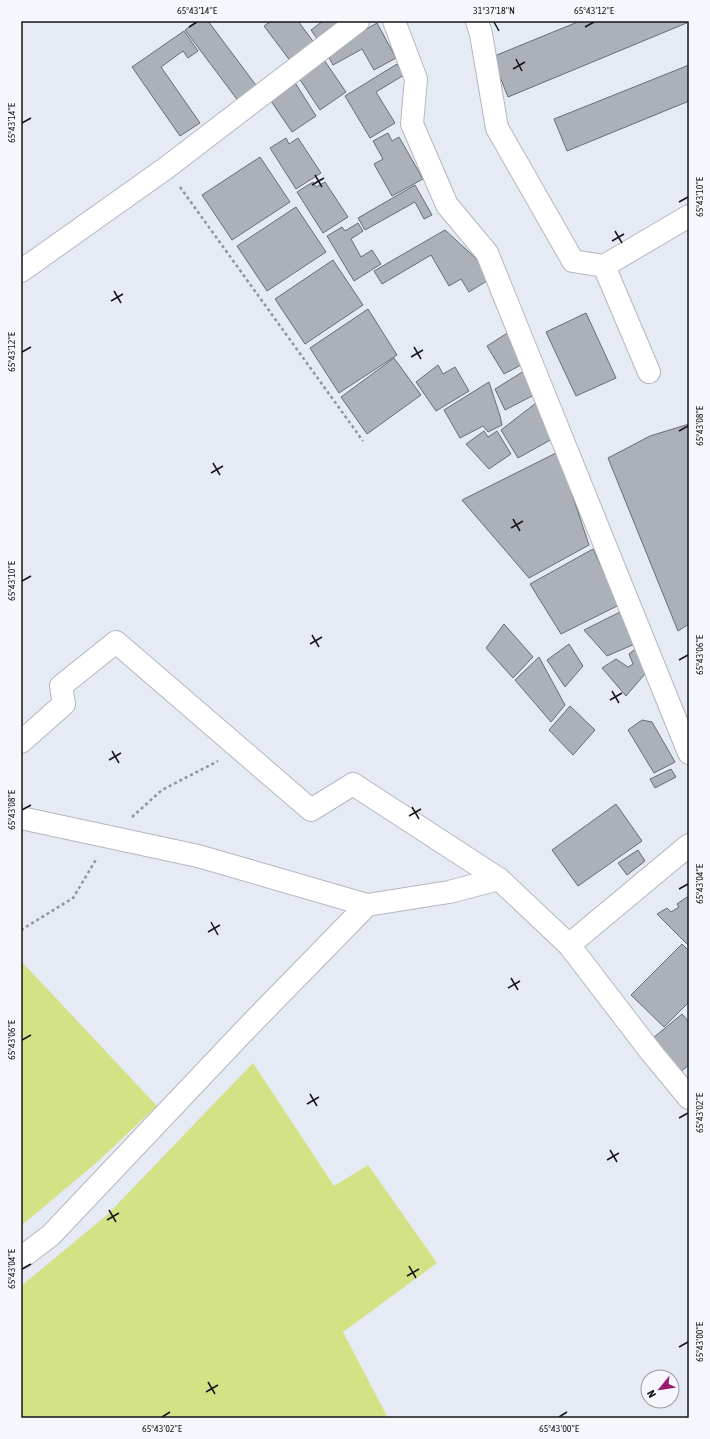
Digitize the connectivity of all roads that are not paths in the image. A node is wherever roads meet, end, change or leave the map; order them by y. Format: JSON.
{"nodes":[{"id":1,"x":358,"y":21,"type":"edge"},
{"id":2,"x":394,"y":21,"type":"edge"},
{"id":3,"x":477,"y":21,"type":"edge"},
{"id":4,"x":689,"y":216,"type":"edge"},
{"id":5,"x":604,"y":266,"type":"junction"},
{"id":6,"x":21,"y":271,"type":"edge"},
{"id":7,"x":649,"y":372,"type":"dead end"},
{"id":8,"x":21,"y":742,"type":"edge"},
{"id":9,"x":689,"y":753,"type":"edge"},
{"id":10,"x":21,"y":818,"type":"edge"},
{"id":11,"x":689,"y":845,"type":"edge"},
{"id":12,"x":499,"y":879,"type":"junction"},
{"id":13,"x":367,"y":906,"type":"junction"},
{"id":14,"x":569,"y":945,"type":"junction"},
{"id":15,"x":689,"y":1098,"type":"edge"},
{"id":16,"x":21,"y":1258,"type":"edge"}],
"edges":[{"from":1,"to":6,"type":"street"},
{"from":2,"to":9,"type":"street"},
{"from":3,"to":5,"type":"street"},
{"from":4,"to":5,"type":"street"},
{"from":5,"to":7,"type":"street"},
{"from":8,"to":12,"type":"street"},
{"from":10,"to":13,"type":"street"},
{"from":11,"to":14,"type":"street"},
{"from":12,"to":13,"type":"street"},
{"from":12,"to":14,"type":"street"},
{"from":13,"to":16,"type":"street"},
{"from":14,"to":15,"type":"street"}]}
